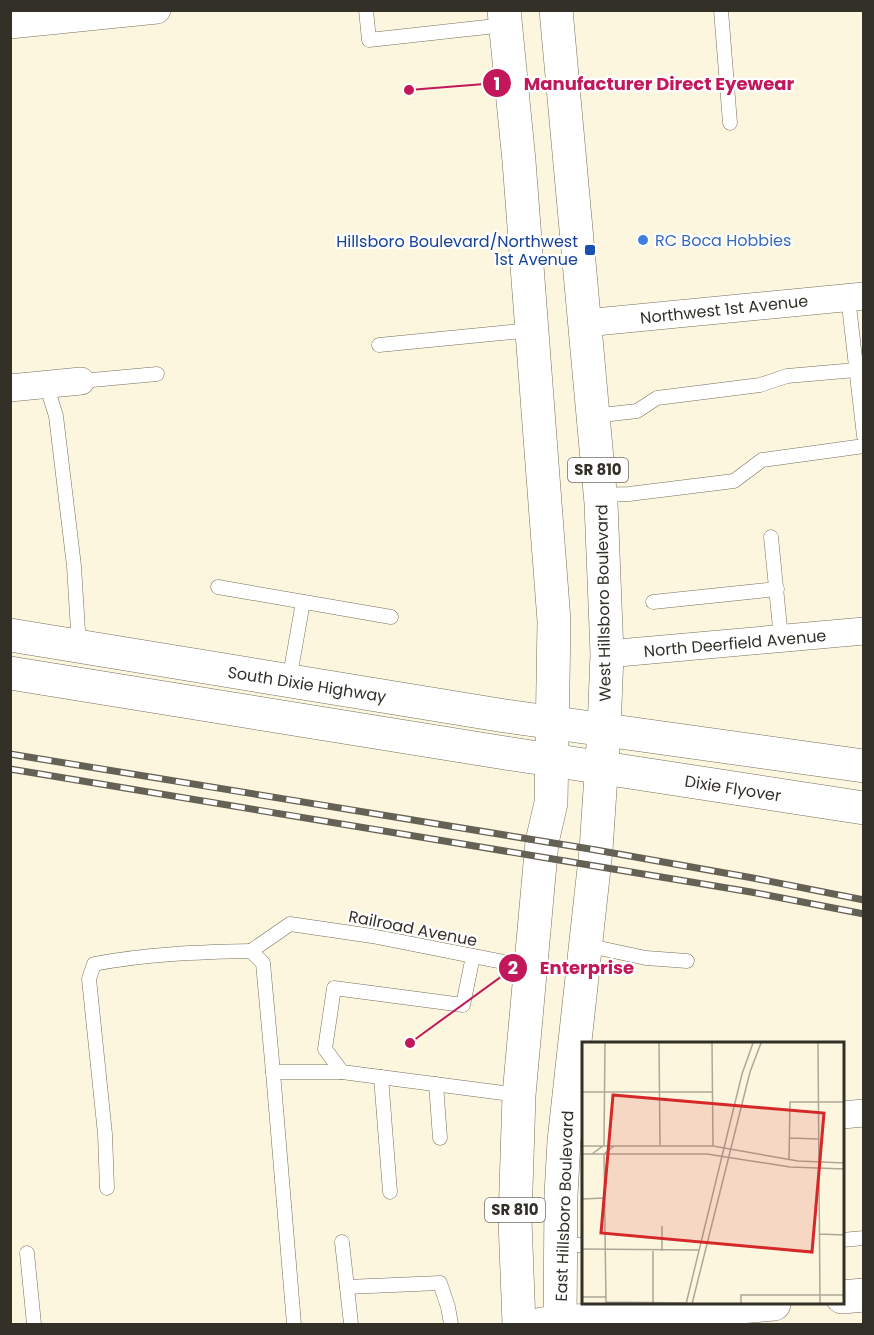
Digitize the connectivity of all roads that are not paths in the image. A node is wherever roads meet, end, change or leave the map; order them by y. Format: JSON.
{"nodes":[{"id":1,"x":157,"y":10,"type":"edge"},
{"id":2,"x":366,"y":10,"type":"edge"},
{"id":3,"x":538,"y":10,"type":"edge"},
{"id":4,"x":721,"y":10,"type":"edge"},
{"id":5,"x":505,"y":18,"type":"edge"},
{"id":6,"x":10,"y":25,"type":"edge"},
{"id":7,"x":557,"y":26,"type":"edge"},
{"id":8,"x":730,"y":123,"type":"dead end"},
{"id":9,"x":856,"y":296,"type":"edge"},
{"id":10,"x":585,"y":323,"type":"junction"},
{"id":11,"x":532,"y":330,"type":"junction"},
{"id":12,"x":379,"y":345,"type":"dead end"},
{"id":13,"x":856,"y":370,"type":"junction"},
{"id":14,"x":157,"y":374,"type":"dead end"},
{"id":15,"x":81,"y":381,"type":"joint"},
{"id":16,"x":46,"y":384,"type":"junction"},
{"id":17,"x":10,"y":388,"type":"edge"},
{"id":18,"x":593,"y":416,"type":"junction"},
{"id":19,"x":864,"y":436,"type":"edge"},
{"id":20,"x":864,"y":446,"type":"edge"},
{"id":21,"x":600,"y":495,"type":"junction"},
{"id":22,"x":771,"y":537,"type":"dead end"},
{"id":23,"x":219,"y":587,"type":"dead end"},
{"id":24,"x":777,"y":589,"type":"junction"},
{"id":25,"x":303,"y":602,"type":"junction"},
{"id":26,"x":653,"y":602,"type":"dead end"},
{"id":27,"x":391,"y":617,"type":"dead end"},
{"id":28,"x":864,"y":631,"type":"edge"},
{"id":29,"x":10,"y":635,"type":"edge"},
{"id":30,"x":781,"y":639,"type":"junction"},
{"id":31,"x":80,"y":647,"type":"junction"},
{"id":32,"x":607,"y":654,"type":"junction"},
{"id":33,"x":10,"y":673,"type":"edge"},
{"id":34,"x":290,"y":681,"type":"junction"},
{"id":35,"x":553,"y":722,"type":"junction"},
{"id":36,"x":604,"y":730,"type":"junction"},
{"id":37,"x":553,"y":760,"type":"junction"},
{"id":38,"x":864,"y":766,"type":"edge"},
{"id":39,"x":602,"y":768,"type":"junction"},
{"id":40,"x":864,"y":808,"type":"edge"},
{"id":41,"x":585,"y":945,"type":"junction"},
{"id":42,"x":251,"y":951,"type":"junction"},
{"id":43,"x":473,"y":956,"type":"junction"},
{"id":44,"x":687,"y":961,"type":"dead end"},
{"id":45,"x":530,"y":967,"type":"junction"},
{"id":46,"x":273,"y":1072,"type":"junction"},
{"id":47,"x":342,"y":1072,"type":"junction"},
{"id":48,"x":381,"y":1077,"type":"junction"},
{"id":49,"x":436,"y":1084,"type":"junction"},
{"id":50,"x":519,"y":1095,"type":"junction"},
{"id":51,"x":864,"y":1113,"type":"edge"},
{"id":52,"x":844,"y":1115,"type":"edge"},
{"id":53,"x":440,"y":1138,"type":"dead end"},
{"id":54,"x":574,"y":1141,"type":"edge"},
{"id":55,"x":107,"y":1188,"type":"dead end"},
{"id":56,"x":390,"y":1192,"type":"dead end"},
{"id":57,"x":864,"y":1238,"type":"edge"},
{"id":58,"x":844,"y":1240,"type":"edge"},
{"id":59,"x":342,"y":1242,"type":"dead end"},
{"id":60,"x":572,"y":1245,"type":"edge"},
{"id":61,"x":27,"y":1253,"type":"dead end"},
{"id":62,"x":347,"y":1287,"type":"junction"},
{"id":63,"x":864,"y":1295,"type":"edge"},
{"id":64,"x":844,"y":1297,"type":"edge"},
{"id":65,"x":766,"y":1305,"type":"edge"},
{"id":66,"x":713,"y":1312,"type":"edge"},
{"id":67,"x":34,"y":1324,"type":"edge"},
{"id":68,"x":294,"y":1324,"type":"edge"},
{"id":69,"x":351,"y":1324,"type":"edge"},
{"id":70,"x":451,"y":1324,"type":"edge"},
{"id":71,"x":519,"y":1324,"type":"edge"},
{"id":72,"x":554,"y":1324,"type":"edge"}],
"edges":[{"from":1,"to":6,"type":"street"},
{"from":2,"to":5,"type":"lane"},
{"from":3,"to":7,"type":"street"},
{"from":4,"to":8,"type":"lane"},
{"from":5,"to":11,"type":"main road","number":"SR 810"},
{"from":7,"to":10,"type":"main road","name":"West Hillsboro Boulevard","number":"SR 810"},
{"from":9,"to":10,"type":"street","name":"Northwest 1st Avenue"},
{"from":9,"to":13,"type":"lane"},
{"from":10,"to":18,"type":"main road","name":"West Hillsboro Boulevard","number":"SR 810"},
{"from":11,"to":12,"type":"lane"},
{"from":11,"to":35,"type":"main road","number":"SR 810"},
{"from":13,"to":18,"type":"lane"},
{"from":13,"to":19,"type":"lane"},
{"from":14,"to":15,"type":"lane"},
{"from":15,"to":16,"type":"street"},
{"from":16,"to":17,"type":"street"},
{"from":16,"to":31,"type":"lane"},
{"from":18,"to":21,"type":"main road","name":"West Hillsboro Boulevard","number":"SR 810"},
{"from":20,"to":21,"type":"lane"},
{"from":21,"to":32,"type":"main road","name":"West Hillsboro Boulevard","number":"SR 810"},
{"from":22,"to":24,"type":"lane"},
{"from":23,"to":25,"type":"lane"},
{"from":24,"to":26,"type":"lane"},
{"from":24,"to":30,"type":"lane"},
{"from":25,"to":27,"type":"lane"},
{"from":25,"to":34,"type":"lane"},
{"from":28,"to":30,"type":"street","name":"North Deerfield Avenue"},
{"from":29,"to":31,"type":"main road","name":"South Dixie Highway"},
{"from":30,"to":32,"type":"street","name":"North Deerfield Avenue"},
{"from":31,"to":34,"type":"main road","name":"South Dixie Highway"},
{"from":32,"to":36,"type":"main road","name":"West Hillsboro Boulevard","number":"SR 810"},
{"from":33,"to":37,"type":"main road"},
{"from":34,"to":35,"type":"main road","name":"South Dixie Highway"},
{"from":35,"to":36,"type":"main road","name":"South Dixie Highway"},
{"from":35,"to":37,"type":"main road","number":"SR 810"},
{"from":36,"to":38,"type":"main road"},
{"from":36,"to":39,"type":"main road","name":"East Hillsboro Boulevard","number":"SR 810"},
{"from":37,"to":39,"type":"main road"},
{"from":37,"to":45,"type":"main road","number":"SR 810"},
{"from":39,"to":40,"type":"main road","name":"Dixie Flyover"},
{"from":39,"to":41,"type":"main road","name":"East Hillsboro Boulevard","number":"SR 810"},
{"from":41,"to":44,"type":"lane"},
{"from":41,"to":54,"type":"main road","name":"East Hillsboro Boulevard","number":"SR 810"},
{"from":42,"to":43,"type":"lane","name":"Railroad Avenue"},
{"from":42,"to":46,"type":"lane"},
{"from":42,"to":55,"type":"lane"},
{"from":43,"to":45,"type":"lane","name":"Railroad Avenue"},
{"from":43,"to":47,"type":"lane"},
{"from":45,"to":50,"type":"main road","number":"SR 810"},
{"from":46,"to":47,"type":"lane"},
{"from":46,"to":68,"type":"lane"},
{"from":47,"to":48,"type":"lane"},
{"from":48,"to":49,"type":"lane"},
{"from":48,"to":56,"type":"lane"},
{"from":49,"to":50,"type":"lane"},
{"from":49,"to":53,"type":"lane"},
{"from":50,"to":71,"type":"main road","number":"SR 810"},
{"from":51,"to":52,"type":"street"},
{"from":54,"to":60,"type":"main road","name":"East Hillsboro Boulevard","number":"SR 810"},
{"from":57,"to":58,"type":"lane"},
{"from":59,"to":62,"type":"lane"},
{"from":60,"to":72,"type":"main road","name":"East Hillsboro Boulevard","number":"SR 810"},
{"from":61,"to":67,"type":"lane"},
{"from":62,"to":69,"type":"lane"},
{"from":62,"to":70,"type":"lane"},
{"from":63,"to":64,"type":"main road"},
{"from":65,"to":66,"type":"main road"},
{"from":66,"to":72,"type":"main road"}]}
